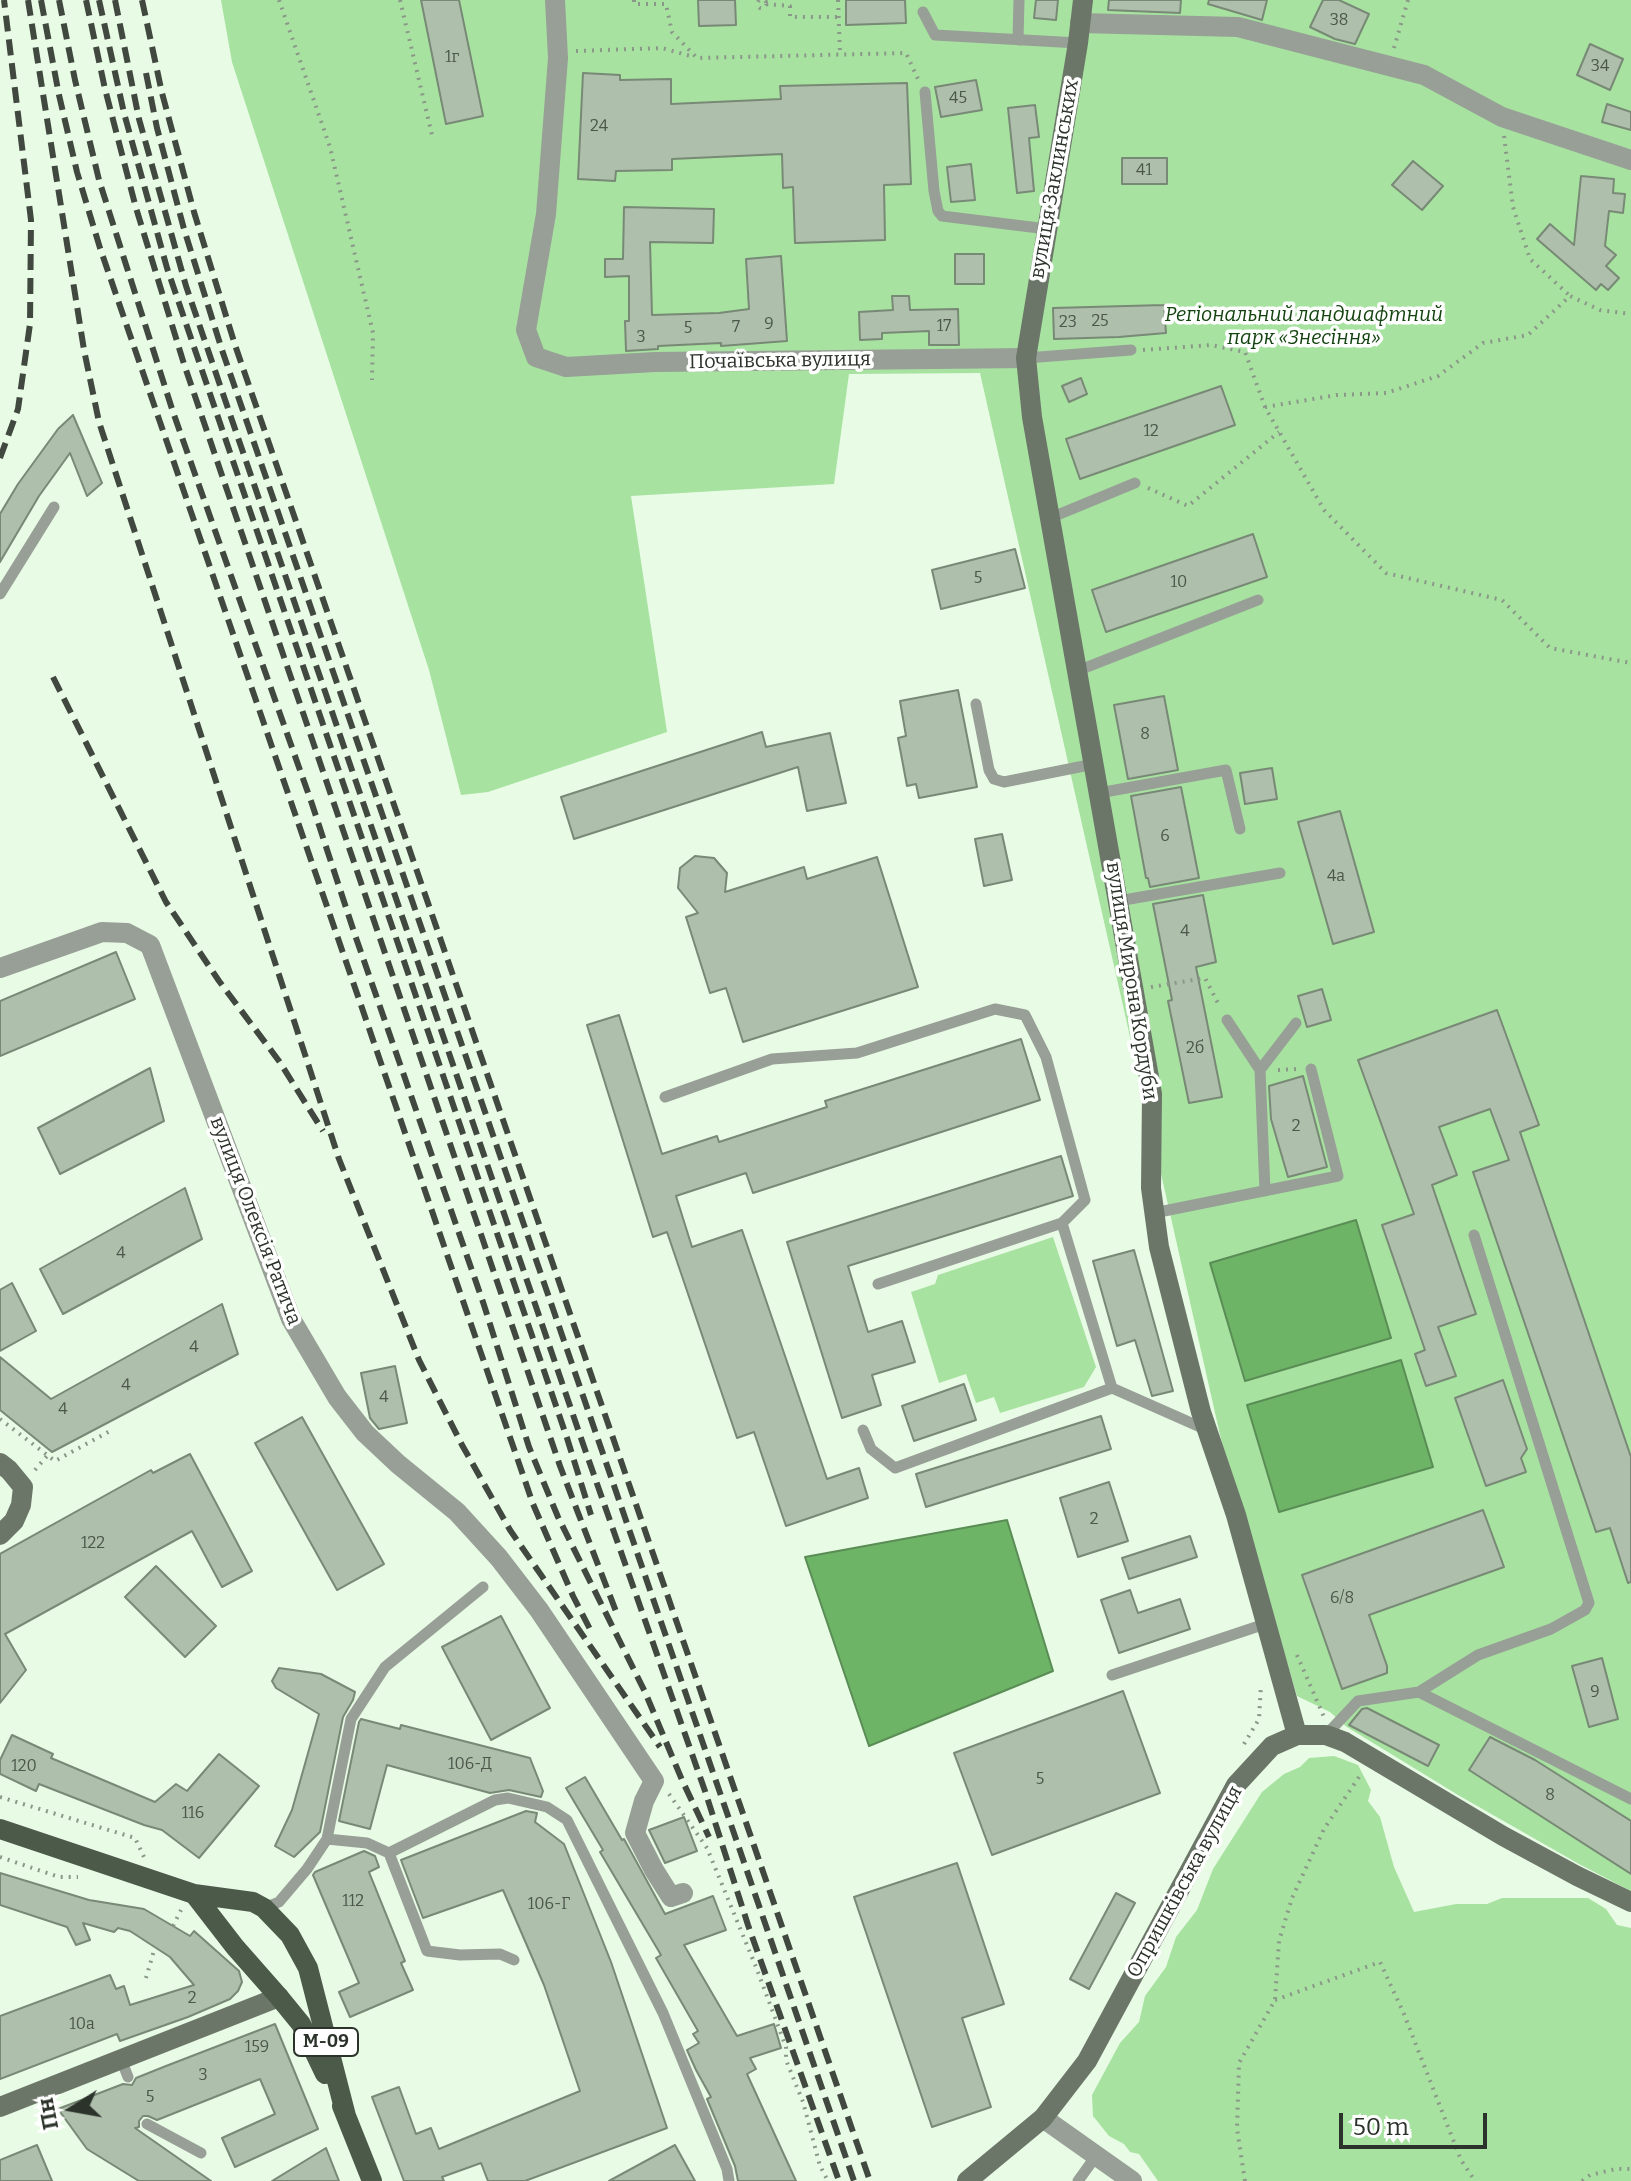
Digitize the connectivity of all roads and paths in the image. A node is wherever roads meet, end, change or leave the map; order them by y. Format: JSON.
{"nodes":[{"id":1,"x":279,"y":0,"type":"edge"},
{"id":2,"x":400,"y":0,"type":"edge"},
{"id":3,"x":555,"y":0,"type":"edge"},
{"id":4,"x":634,"y":0,"type":"edge"},
{"id":5,"x":838,"y":0,"type":"edge"},
{"id":6,"x":1019,"y":0,"type":"edge"},
{"id":7,"x":1083,"y":0,"type":"edge"},
{"id":8,"x":1408,"y":0,"type":"edge"},
{"id":9,"x":762,"y":1,"type":"edge"},
{"id":10,"x":923,"y":12,"type":"dead end"},
{"id":11,"x":839,"y":17,"type":"junction"},
{"id":12,"x":1079,"y":33,"type":"junction"},
{"id":13,"x":1018,"y":40,"type":"junction"},
{"id":14,"x":558,"y":52,"type":"junction"},
{"id":15,"x":840,"y":54,"type":"junction"},
{"id":16,"x":697,"y":58,"type":"junction"},
{"id":17,"x":1389,"y":66,"type":"junction"},
{"id":18,"x":925,"y":92,"type":"joint"},
{"id":19,"x":1502,"y":117,"type":"junction"},
{"id":20,"x":432,"y":135,"type":"dead end"},
{"id":21,"x":1631,"y":160,"type":"edge"},
{"id":22,"x":1047,"y":229,"type":"junction"},
{"id":23,"x":1570,"y":296,"type":"junction"},
{"id":24,"x":1631,"y":314,"type":"edge"},
{"id":25,"x":1131,"y":350,"type":"joint"},
{"id":26,"x":1026,"y":358,"type":"junction"},
{"id":27,"x":372,"y":380,"type":"dead end"},
{"id":28,"x":1265,"y":407,"type":"junction"},
{"id":29,"x":1279,"y":432,"type":"junction"},
{"id":30,"x":1135,"y":483,"type":"joint"},
{"id":31,"x":54,"y":507,"type":"dead end"},
{"id":32,"x":1050,"y":518,"type":"junction"},
{"id":33,"x":0,"y":594,"type":"edge"},
{"id":34,"x":1258,"y":600,"type":"dead end"},
{"id":35,"x":1631,"y":663,"type":"edge"},
{"id":36,"x":1077,"y":671,"type":"junction"},
{"id":37,"x":976,"y":704,"type":"dead end"},
{"id":38,"x":1094,"y":764,"type":"junction"},
{"id":39,"x":1099,"y":793,"type":"junction"},
{"id":40,"x":1240,"y":829,"type":"dead end"},
{"id":41,"x":1280,"y":873,"type":"dead end"},
{"id":42,"x":1118,"y":901,"type":"junction"},
{"id":43,"x":0,"y":968,"type":"edge"},
{"id":44,"x":1134,"y":990,"type":"junction"},
{"id":45,"x":1227,"y":1020,"type":"joint"},
{"id":46,"x":1296,"y":1023,"type":"dead end"},
{"id":47,"x":1311,"y":1069,"type":"joint"},
{"id":48,"x":1260,"y":1070,"type":"junction"},
{"id":49,"x":665,"y":1097,"type":"dead end"},
{"id":50,"x":1265,"y":1191,"type":"junction"},
{"id":51,"x":1154,"y":1213,"type":"junction"},
{"id":52,"x":1062,"y":1223,"type":"junction"},
{"id":53,"x":1474,"y":1235,"type":"dead end"},
{"id":54,"x":878,"y":1284,"type":"dead end"},
{"id":55,"x":1112,"y":1388,"type":"junction"},
{"id":56,"x":0,"y":1419,"type":"edge"},
{"id":57,"x":863,"y":1430,"type":"dead end"},
{"id":58,"x":1208,"y":1430,"type":"junction"},
{"id":59,"x":110,"y":1431,"type":"dead end"},
{"id":60,"x":47,"y":1456,"type":"junction"},
{"id":61,"x":0,"y":1463,"type":"edge"},
{"id":62,"x":33,"y":1472,"type":"dead end"},
{"id":63,"x":0,"y":1535,"type":"edge"},
{"id":64,"x":483,"y":1587,"type":"dead end"},
{"id":65,"x":1268,"y":1623,"type":"junction"},
{"id":66,"x":1259,"y":1673,"type":"dead end"},
{"id":67,"x":1112,"y":1675,"type":"dead end"},
{"id":68,"x":1419,"y":1692,"type":"junction"},
{"id":69,"x":1297,"y":1735,"type":"junction"},
{"id":70,"x":1326,"y":1735,"type":"junction"},
{"id":71,"x":1243,"y":1746,"type":"dead end"},
{"id":72,"x":1365,"y":1768,"type":"dead end"},
{"id":73,"x":654,"y":1781,"type":"junction"},
{"id":74,"x":0,"y":1797,"type":"edge"},
{"id":75,"x":1631,"y":1799,"type":"edge"},
{"id":76,"x":0,"y":1829,"type":"edge"},
{"id":77,"x":327,"y":1839,"type":"junction"},
{"id":78,"x":389,"y":1853,"type":"junction"},
{"id":79,"x":156,"y":1881,"type":"junction"},
{"id":80,"x":683,"y":1893,"type":"dead end"},
{"id":81,"x":194,"y":1894,"type":"junction"},
{"id":82,"x":1631,"y":1902,"type":"edge"},
{"id":83,"x":258,"y":1905,"type":"junction"},
{"id":84,"x":179,"y":1914,"type":"dead end"},
{"id":85,"x":173,"y":1926,"type":"dead end"},
{"id":86,"x":155,"y":1947,"type":"dead end"},
{"id":87,"x":235,"y":1947,"type":"junction"},
{"id":88,"x":514,"y":1960,"type":"dead end"},
{"id":89,"x":308,"y":1968,"type":"junction"},
{"id":90,"x":146,"y":1978,"type":"dead end"},
{"id":91,"x":279,"y":1997,"type":"junction"},
{"id":92,"x":1275,"y":2000,"type":"junction"},
{"id":93,"x":0,"y":2107,"type":"edge"},
{"id":94,"x":346,"y":2116,"type":"junction"},
{"id":95,"x":1043,"y":2118,"type":"junction"},
{"id":96,"x":147,"y":2124,"type":"dead end"},
{"id":97,"x":201,"y":2153,"type":"dead end"},
{"id":98,"x":1096,"y":2156,"type":"junction"},
{"id":99,"x":1631,"y":2169,"type":"edge"},
{"id":100,"x":372,"y":2181,"type":"edge"},
{"id":101,"x":729,"y":2181,"type":"edge"},
{"id":102,"x":828,"y":2181,"type":"edge"},
{"id":103,"x":967,"y":2181,"type":"edge"},
{"id":104,"x":1078,"y":2181,"type":"edge"},
{"id":105,"x":1132,"y":2181,"type":"edge"},
{"id":106,"x":1245,"y":2181,"type":"edge"},
{"id":107,"x":1475,"y":2181,"type":"edge"},
{"id":108,"x":1582,"y":2181,"type":"edge"}],
"edges":[{"from":1,"to":27,"type":"path"},
{"from":2,"to":20,"type":"path"},
{"from":3,"to":14,"type":"street"},
{"from":4,"to":16,"type":"path"},
{"from":5,"to":11,"type":"path"},
{"from":6,"to":13,"type":"lane"},
{"from":7,"to":12,"type":"street","name":"вулиця Заклинських"},
{"from":8,"to":17,"type":"path"},
{"from":9,"to":11,"type":"path"},
{"from":10,"to":13,"type":"lane"},
{"from":11,"to":15,"type":"path"},
{"from":12,"to":13,"type":"lane"},
{"from":12,"to":17,"type":"street"},
{"from":12,"to":22,"type":"street","name":"вулиця Заклинських"},
{"from":14,"to":16,"type":"path"},
{"from":14,"to":26,"type":"street","name":"Почаївська вулиця"},
{"from":15,"to":16,"type":"path"},
{"from":15,"to":18,"type":"path"},
{"from":17,"to":19,"type":"street"},
{"from":18,"to":22,"type":"lane"},
{"from":19,"to":21,"type":"street"},
{"from":19,"to":23,"type":"path"},
{"from":22,"to":26,"type":"street","name":"вулиця Заклинських"},
{"from":23,"to":24,"type":"path"},
{"from":23,"to":28,"type":"path"},
{"from":25,"to":26,"type":"lane"},
{"from":25,"to":28,"type":"path"},
{"from":26,"to":32,"type":"street","name":"вулиця Мирона Кордуби"},
{"from":28,"to":29,"type":"path"},
{"from":29,"to":30,"type":"path"},
{"from":29,"to":35,"type":"path"},
{"from":30,"to":32,"type":"lane"},
{"from":31,"to":33,"type":"lane"},
{"from":32,"to":36,"type":"street","name":"вулиця Мирона Кордуби"},
{"from":34,"to":36,"type":"lane"},
{"from":36,"to":38,"type":"street","name":"вулиця Мирона Кордуби"},
{"from":37,"to":38,"type":"lane"},
{"from":38,"to":39,"type":"street","name":"вулиця Мирона Кордуби"},
{"from":39,"to":40,"type":"lane"},
{"from":39,"to":42,"type":"street","name":"вулиця Мирона Кордуби"},
{"from":41,"to":42,"type":"lane"},
{"from":42,"to":44,"type":"street","name":"вулиця Мирона Кордуби"},
{"from":43,"to":73,"type":"street","name":"вулиця Олексія Ратича"},
{"from":44,"to":45,"type":"path"},
{"from":44,"to":51,"type":"street","name":"вулиця Мирона Кордуби"},
{"from":45,"to":48,"type":"lane"},
{"from":46,"to":48,"type":"lane"},
{"from":47,"to":48,"type":"path"},
{"from":47,"to":50,"type":"lane"},
{"from":48,"to":50,"type":"lane"},
{"from":49,"to":52,"type":"lane"},
{"from":50,"to":51,"type":"lane"},
{"from":51,"to":58,"type":"street","name":"вулиця Мирона Кордуби"},
{"from":52,"to":54,"type":"lane"},
{"from":52,"to":55,"type":"lane"},
{"from":53,"to":68,"type":"lane"},
{"from":55,"to":57,"type":"lane"},
{"from":55,"to":58,"type":"lane"},
{"from":56,"to":60,"type":"path"},
{"from":58,"to":65,"type":"street","name":"вулиця Мирона Кордуби"},
{"from":59,"to":60,"type":"path"},
{"from":60,"to":62,"type":"path"},
{"from":61,"to":63,"type":"street"},
{"from":64,"to":77,"type":"lane"},
{"from":65,"to":67,"type":"lane"},
{"from":65,"to":69,"type":"street","name":"вулиця Мирона Кордуби"},
{"from":66,"to":71,"type":"path"},
{"from":68,"to":70,"type":"lane"},
{"from":68,"to":75,"type":"lane"},
{"from":69,"to":70,"type":"street"},
{"from":69,"to":95,"type":"street","name":"Опришківська вулиця"},
{"from":70,"to":82,"type":"street"},
{"from":72,"to":92,"type":"path"},
{"from":73,"to":80,"type":"street"},
{"from":73,"to":102,"type":"path"},
{"from":74,"to":79,"type":"path"},
{"from":76,"to":79,"type":"main road"},
{"from":77,"to":78,"type":"lane"},
{"from":77,"to":83,"type":"lane"},
{"from":78,"to":88,"type":"lane"},
{"from":78,"to":101,"type":"lane"},
{"from":79,"to":81,"type":"main road"},
{"from":81,"to":83,"type":"main road"},
{"from":81,"to":87,"type":"main road","number":"М-09"},
{"from":83,"to":87,"type":"main road"},
{"from":83,"to":89,"type":"main road","number":"М-09"},
{"from":84,"to":85,"type":"path"},
{"from":86,"to":90,"type":"path"},
{"from":87,"to":91,"type":"main road","number":"М-09"},
{"from":89,"to":91,"type":"main road"},
{"from":89,"to":94,"type":"main road","number":"М-09"},
{"from":91,"to":93,"type":"street"},
{"from":91,"to":94,"type":"main road","number":"М-09"},
{"from":92,"to":106,"type":"path"},
{"from":92,"to":107,"type":"path"},
{"from":94,"to":100,"type":"main road","number":"М-09"},
{"from":95,"to":98,"type":"street"},
{"from":95,"to":103,"type":"street","name":"Опришківська вулиця"},
{"from":96,"to":97,"type":"lane"},
{"from":98,"to":104,"type":"lane"},
{"from":98,"to":105,"type":"street"},
{"from":99,"to":108,"type":"path"}]}
